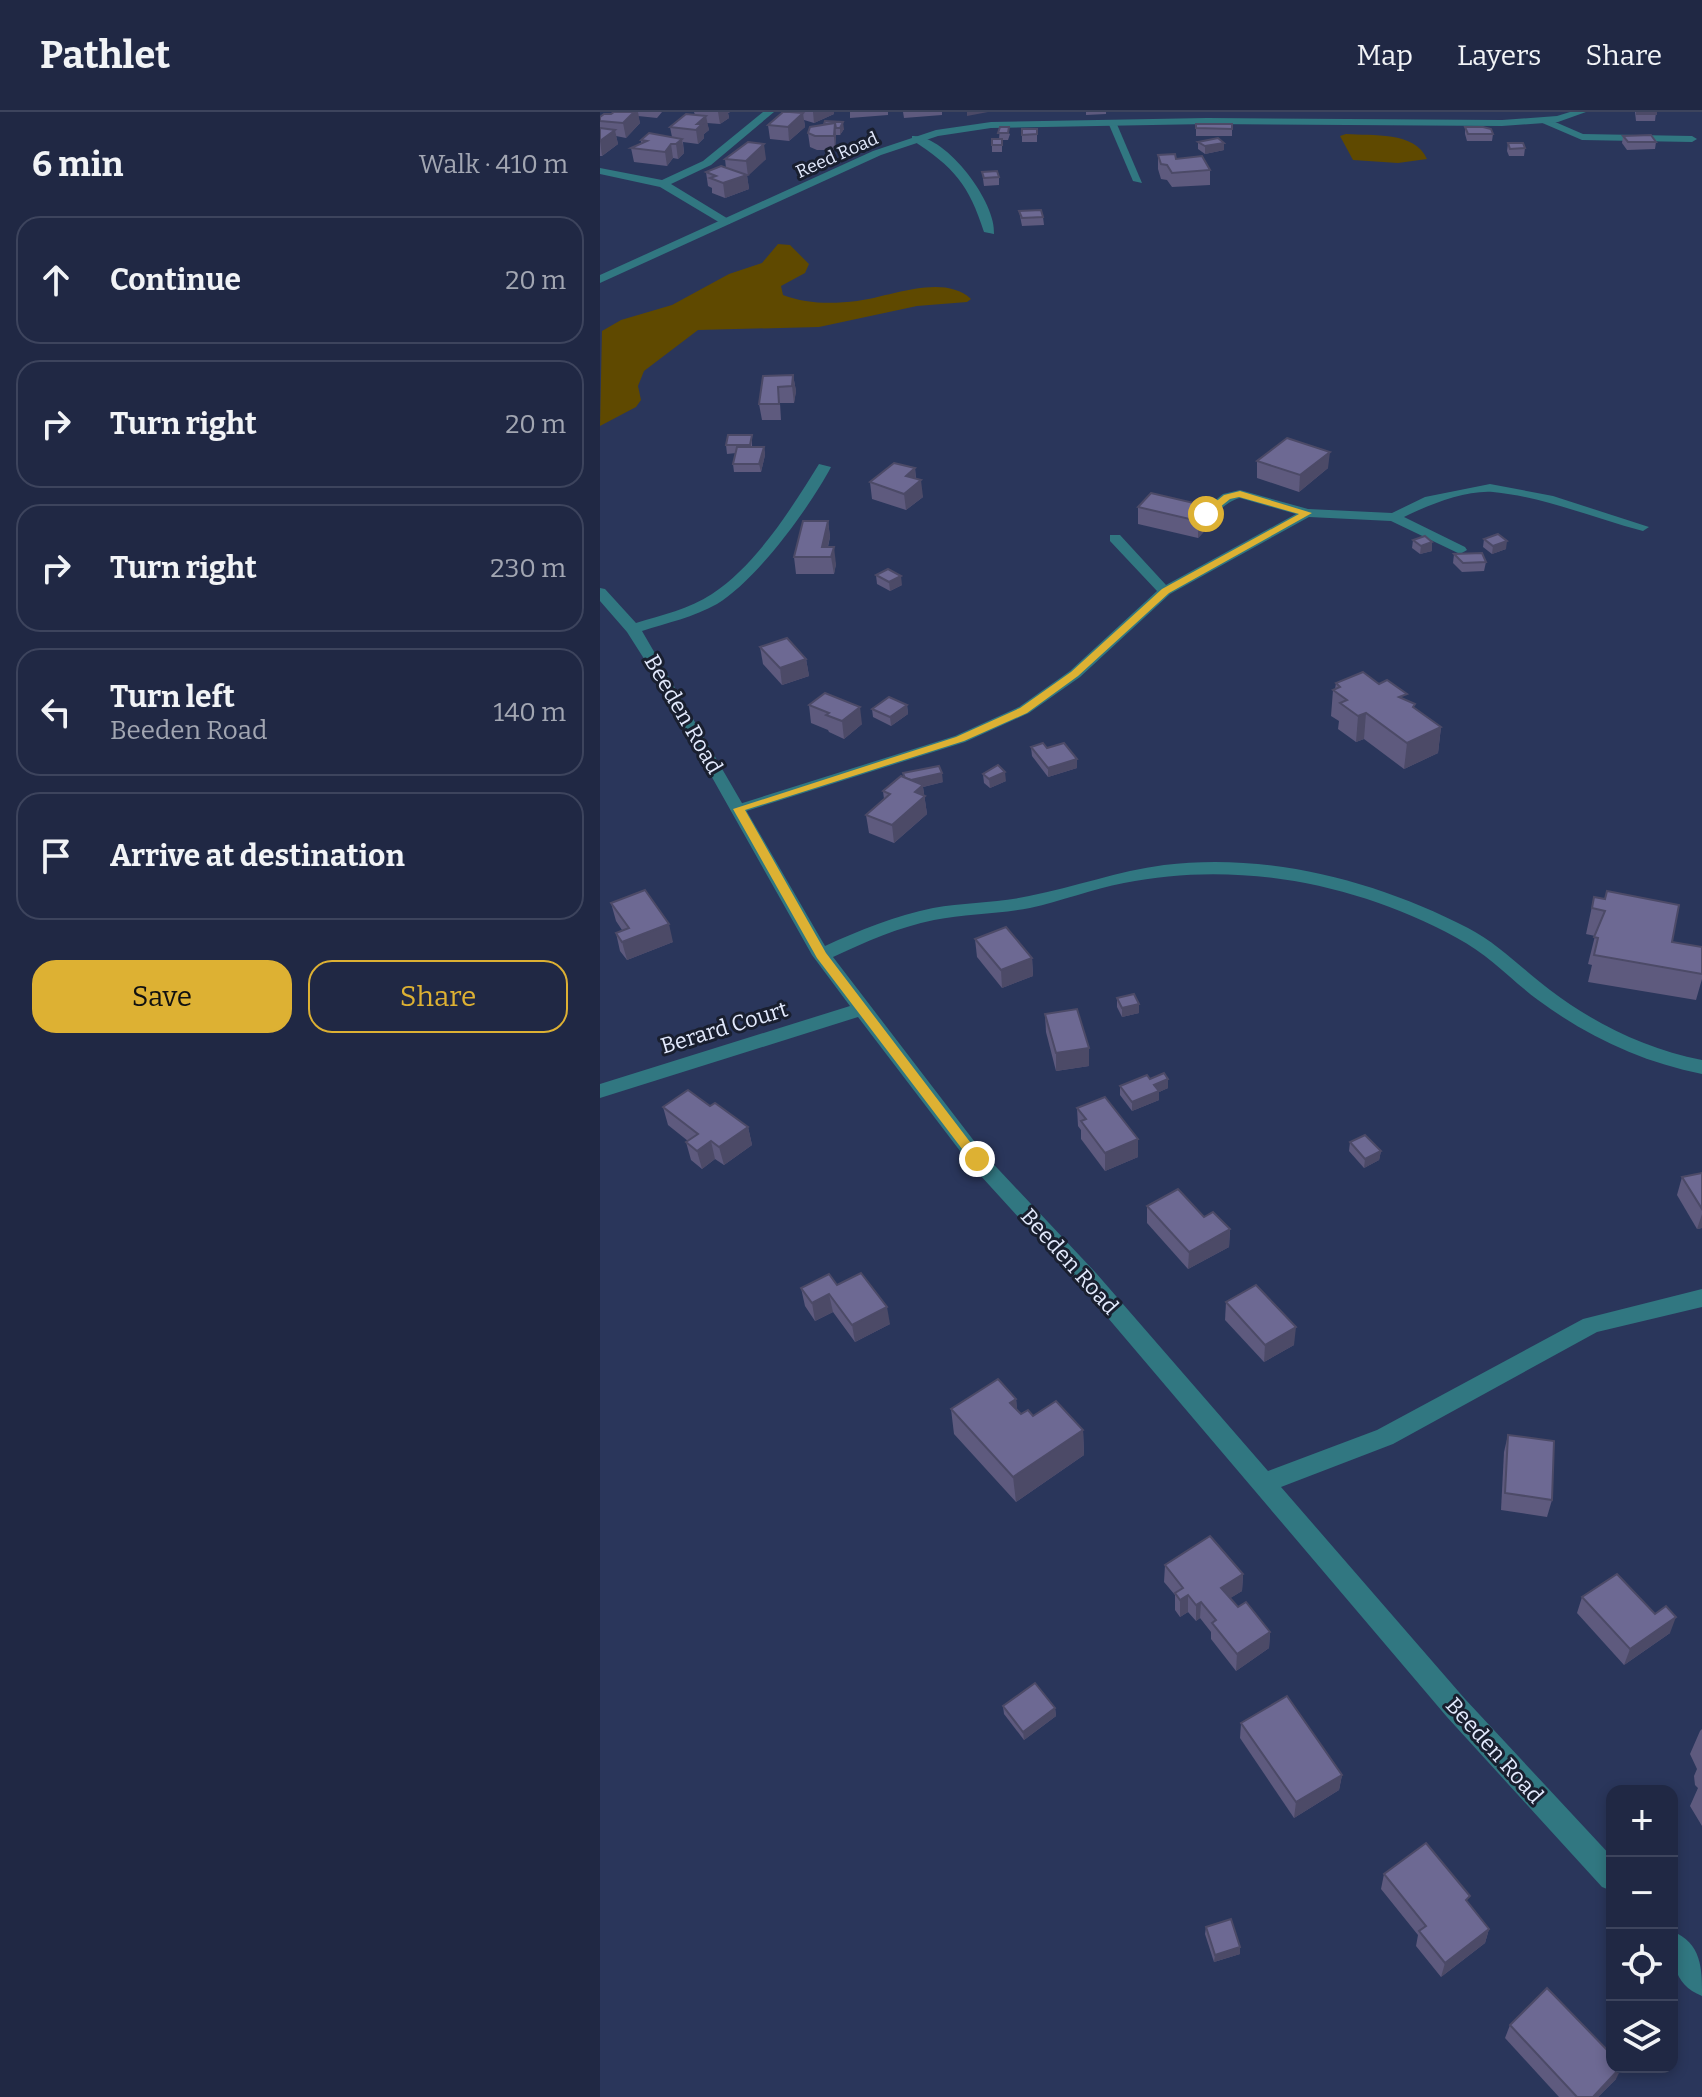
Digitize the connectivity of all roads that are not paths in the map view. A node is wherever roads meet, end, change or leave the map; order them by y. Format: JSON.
{"nodes":[{"id":1,"x":769,"y":112,"type":"edge"},
{"id":2,"x":1581,"y":112,"type":"edge"},
{"id":3,"x":1543,"y":120,"type":"junction"},
{"id":4,"x":1111,"y":122,"type":"junction"},
{"id":5,"x":916,"y":138,"type":"junction"},
{"id":6,"x":1692,"y":139,"type":"dead end"},
{"id":7,"x":600,"y":171,"type":"edge"},
{"id":8,"x":1138,"y":181,"type":"dead end"},
{"id":9,"x":663,"y":184,"type":"junction"},
{"id":10,"x":726,"y":222,"type":"junction"},
{"id":11,"x":990,"y":232,"type":"dead end"},
{"id":12,"x":600,"y":279,"type":"edge"},
{"id":13,"x":824,"y":467,"type":"dead end"},
{"id":14,"x":1307,"y":513,"type":"junction"},
{"id":15,"x":1206,"y":514,"type":"edge"},
{"id":16,"x":1394,"y":517,"type":"junction"},
{"id":17,"x":1643,"y":527,"type":"dead end"},
{"id":18,"x":1115,"y":538,"type":"dead end"},
{"id":19,"x":1460,"y":550,"type":"edge"},
{"id":20,"x":1165,"y":591,"type":"junction"},
{"id":21,"x":600,"y":592,"type":"edge"},
{"id":22,"x":633,"y":629,"type":"junction"},
{"id":23,"x":738,"y":809,"type":"junction"},
{"id":24,"x":821,"y":955,"type":"junction"},
{"id":25,"x":863,"y":1009,"type":"junction"},
{"id":26,"x":1702,"y":1067,"type":"edge"},
{"id":27,"x":600,"y":1091,"type":"edge"},
{"id":28,"x":1702,"y":1298,"type":"edge"},
{"id":29,"x":1262,"y":1484,"type":"junction"},
{"id":30,"x":1606,"y":1870,"type":"edge"},
{"id":31,"x":1678,"y":1952,"type":"edge"},
{"id":32,"x":1702,"y":1982,"type":"edge"}],
"edges":[{"from":1,"to":9,"type":"street"},
{"from":2,"to":3,"type":"street","name":"Reed Road"},
{"from":3,"to":4,"type":"street","name":"Reed Road"},
{"from":3,"to":6,"type":"lane"},
{"from":4,"to":5,"type":"street","name":"Reed Road"},
{"from":4,"to":8,"type":"street"},
{"from":5,"to":10,"type":"street","name":"Reed Road"},
{"from":5,"to":11,"type":"street"},
{"from":7,"to":9,"type":"street"},
{"from":9,"to":10,"type":"street"},
{"from":10,"to":12,"type":"street","name":"Reed Road"},
{"from":13,"to":22,"type":"street"},
{"from":14,"to":15,"type":"lane"},
{"from":14,"to":16,"type":"lane"},
{"from":14,"to":20,"type":"lane"},
{"from":16,"to":17,"type":"lane"},
{"from":16,"to":19,"type":"lane"},
{"from":18,"to":20,"type":"lane"},
{"from":20,"to":23,"type":"lane"},
{"from":21,"to":22,"type":"street","name":"Beeden Road"},
{"from":22,"to":23,"type":"street","name":"Beeden Road"},
{"from":23,"to":24,"type":"street","name":"Beeden Road"},
{"from":24,"to":25,"type":"street","name":"Beeden Road"},
{"from":24,"to":26,"type":"street"},
{"from":25,"to":27,"type":"street","name":"Berard Court"},
{"from":25,"to":29,"type":"street","name":"Beeden Road"},
{"from":28,"to":29,"type":"street"},
{"from":29,"to":30,"type":"street","name":"Beeden Road"},
{"from":31,"to":32,"type":"street"}]}
